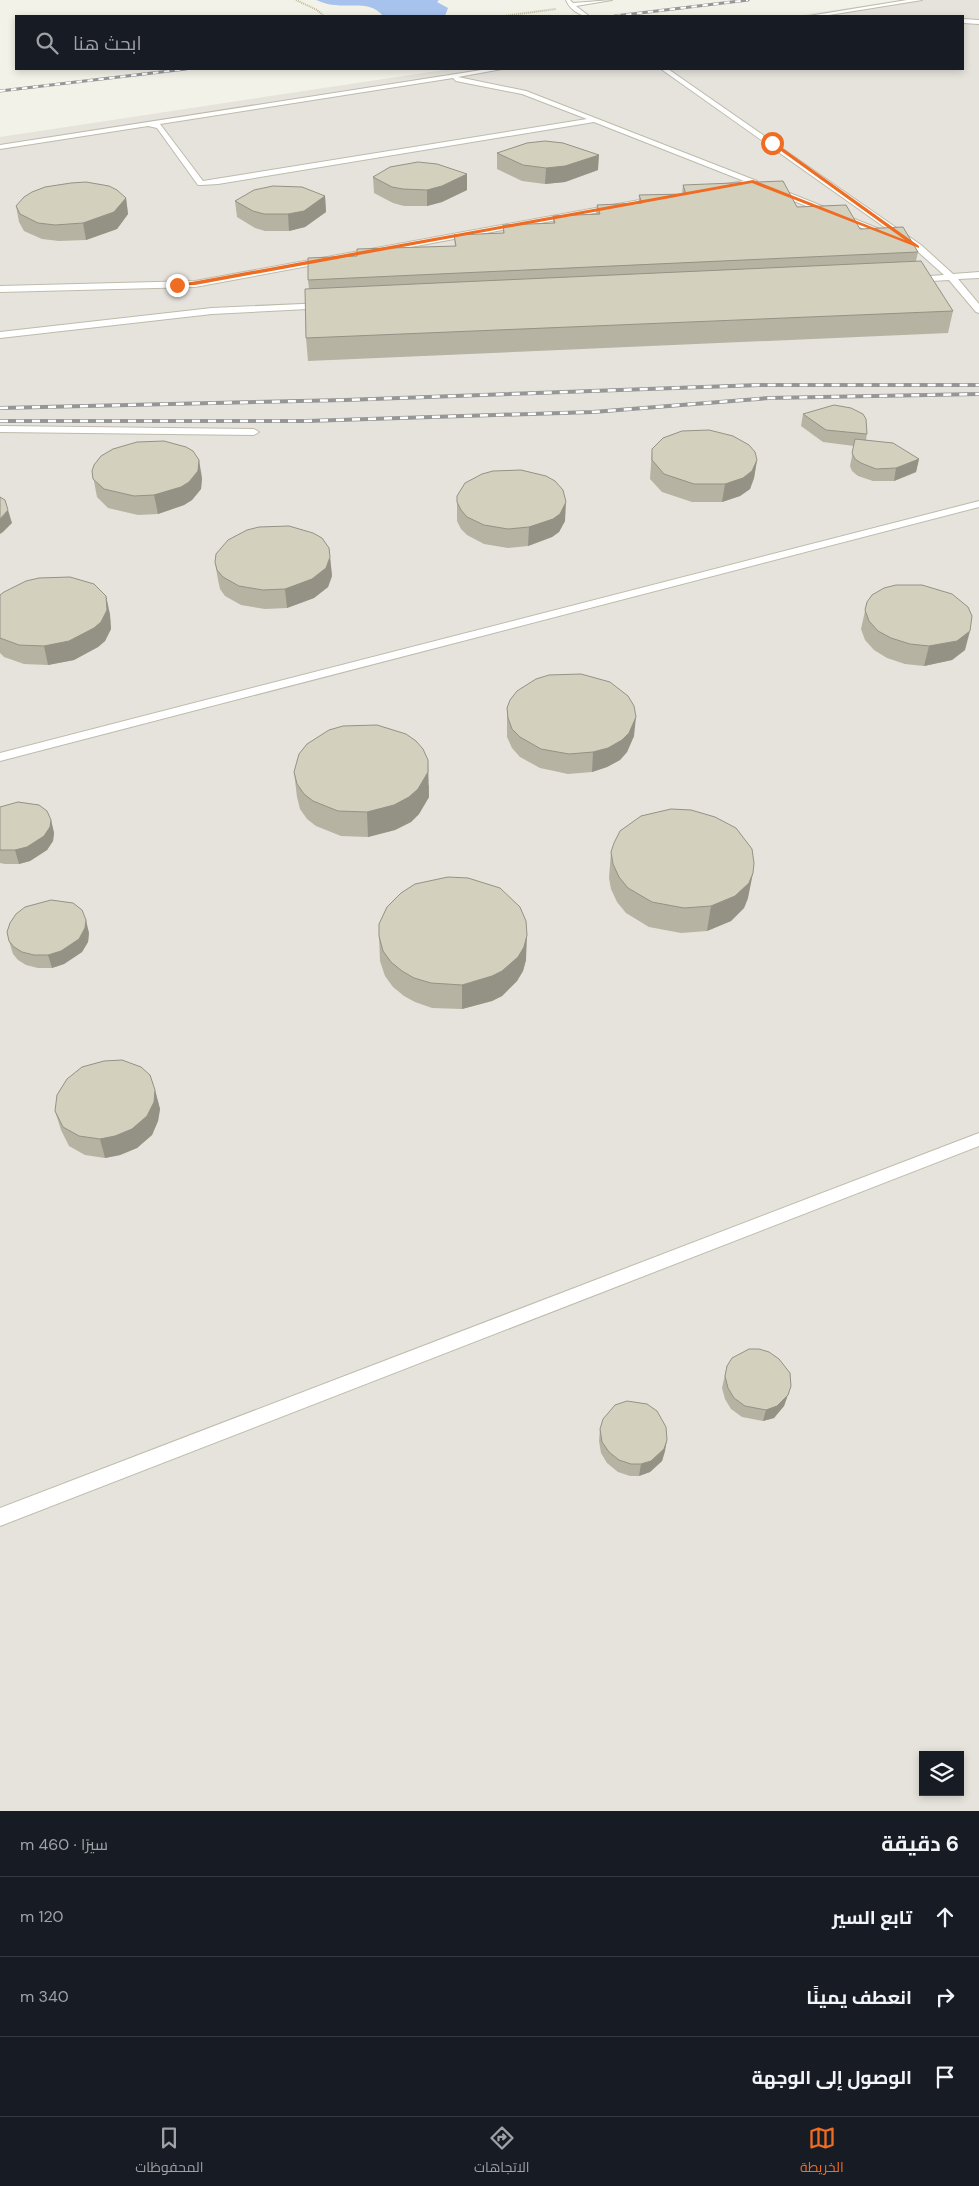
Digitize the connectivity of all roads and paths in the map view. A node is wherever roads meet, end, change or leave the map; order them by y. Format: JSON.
{"nodes":[{"id":1,"x":296,"y":0,"type":"edge"},
{"id":2,"x":609,"y":0,"type":"edge"},
{"id":3,"x":919,"y":0,"type":"edge"},
{"id":4,"x":570,"y":4,"type":"edge"},
{"id":5,"x":323,"y":15,"type":"edge"},
{"id":6,"x":510,"y":15,"type":"edge"},
{"id":7,"x":585,"y":15,"type":"edge"},
{"id":8,"x":819,"y":15,"type":"edge"},
{"id":9,"x":964,"y":21,"type":"edge"},
{"id":10,"x":979,"y":22,"type":"edge"},
{"id":11,"x":492,"y":70,"type":"edge"},
{"id":12,"x":665,"y":70,"type":"edge"},
{"id":13,"x":446,"y":77,"type":"junction"},
{"id":14,"x":597,"y":120,"type":"junction"},
{"id":15,"x":149,"y":124,"type":"junction"},
{"id":16,"x":0,"y":147,"type":"edge"},
{"id":17,"x":723,"y":187,"type":"edge"},
{"id":18,"x":766,"y":187,"type":"edge"},
{"id":19,"x":665,"y":197,"type":"edge"},
{"id":20,"x":918,"y":247,"type":"junction"},
{"id":21,"x":979,"y":275,"type":"edge"},
{"id":22,"x":952,"y":278,"type":"junction"},
{"id":23,"x":902,"y":280,"type":"edge"},
{"id":24,"x":0,"y":290,"type":"edge"},
{"id":25,"x":339,"y":305,"type":"edge"},
{"id":26,"x":979,"y":310,"type":"edge"},
{"id":27,"x":0,"y":335,"type":"edge"},
{"id":28,"x":0,"y":429,"type":"edge"},
{"id":29,"x":254,"y":432,"type":"dead end"},
{"id":30,"x":979,"y":504,"type":"edge"},
{"id":31,"x":0,"y":757,"type":"edge"},
{"id":32,"x":979,"y":1139,"type":"edge"},
{"id":33,"x":0,"y":1517,"type":"edge"}],
"edges":[{"from":1,"to":5,"type":"path"},
{"from":2,"to":4,"type":"lane"},
{"from":3,"to":8,"type":"lane"},
{"from":4,"to":6,"type":"path"},
{"from":4,"to":7,"type":"lane"},
{"from":9,"to":10,"type":"lane"},
{"from":11,"to":13,"type":"lane"},
{"from":12,"to":20,"type":"lane"},
{"from":13,"to":14,"type":"lane"},
{"from":13,"to":15,"type":"lane"},
{"from":14,"to":15,"type":"lane"},
{"from":14,"to":17,"type":"lane"},
{"from":15,"to":16,"type":"lane"},
{"from":18,"to":20,"type":"lane"},
{"from":19,"to":24,"type":"lane"},
{"from":20,"to":22,"type":"lane"},
{"from":21,"to":22,"type":"lane"},
{"from":22,"to":23,"type":"lane"},
{"from":22,"to":26,"type":"lane"},
{"from":25,"to":27,"type":"lane"},
{"from":28,"to":29,"type":"lane"},
{"from":30,"to":31,"type":"lane"},
{"from":32,"to":33,"type":"lane"}]}
